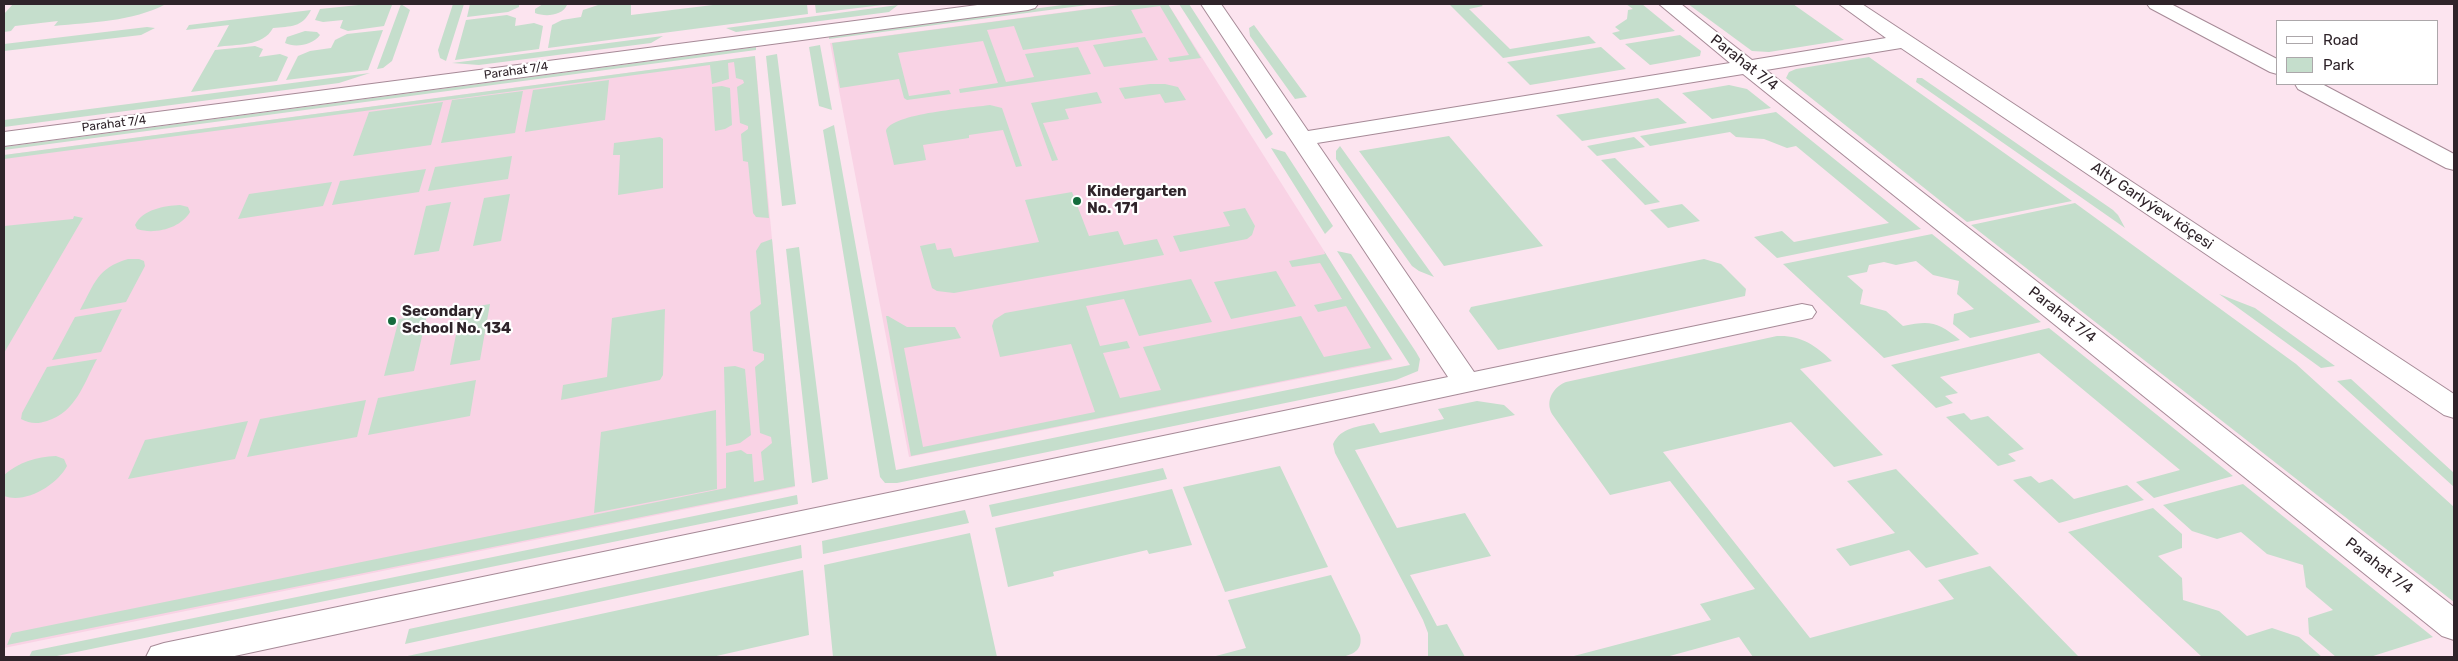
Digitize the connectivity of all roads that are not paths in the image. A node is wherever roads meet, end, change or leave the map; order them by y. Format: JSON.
{"nodes":[{"id":1,"x":1028,"y":4,"type":"edge"},
{"id":2,"x":1211,"y":4,"type":"edge"},
{"id":3,"x":1669,"y":4,"type":"edge"},
{"id":4,"x":1849,"y":4,"type":"edge"},
{"id":5,"x":2157,"y":4,"type":"edge"},
{"id":6,"x":1905,"y":41,"type":"junction"},
{"id":7,"x":1749,"y":66,"type":"junction"},
{"id":8,"x":2276,"y":67,"type":"edge"},
{"id":9,"x":2308,"y":85,"type":"edge"},
{"id":10,"x":4,"y":139,"type":"edge"},
{"id":11,"x":1302,"y":139,"type":"junction"},
{"id":12,"x":2454,"y":163,"type":"edge"},
{"id":13,"x":1802,"y":312,"type":"dead end"},
{"id":14,"x":1467,"y":383,"type":"junction"},
{"id":15,"x":2454,"y":408,"type":"edge"},
{"id":16,"x":2454,"y":626,"type":"edge"},
{"id":17,"x":164,"y":657,"type":"edge"}],
"edges":[{"from":1,"to":10,"type":"street","name":"Parahat 7/4"},
{"from":2,"to":11,"type":"street"},
{"from":3,"to":7,"type":"street","name":"Parahat 7/4"},
{"from":4,"to":6,"type":"street","name":"Alty Garlyýew köçesi"},
{"from":5,"to":8,"type":"street"},
{"from":6,"to":7,"type":"street"},
{"from":6,"to":15,"type":"street","name":"Alty Garlyýew köçesi"},
{"from":7,"to":11,"type":"street"},
{"from":7,"to":16,"type":"street","name":"Parahat 7/4"},
{"from":9,"to":12,"type":"street"},
{"from":11,"to":14,"type":"street"},
{"from":13,"to":14,"type":"street"},
{"from":14,"to":17,"type":"street"}]}
